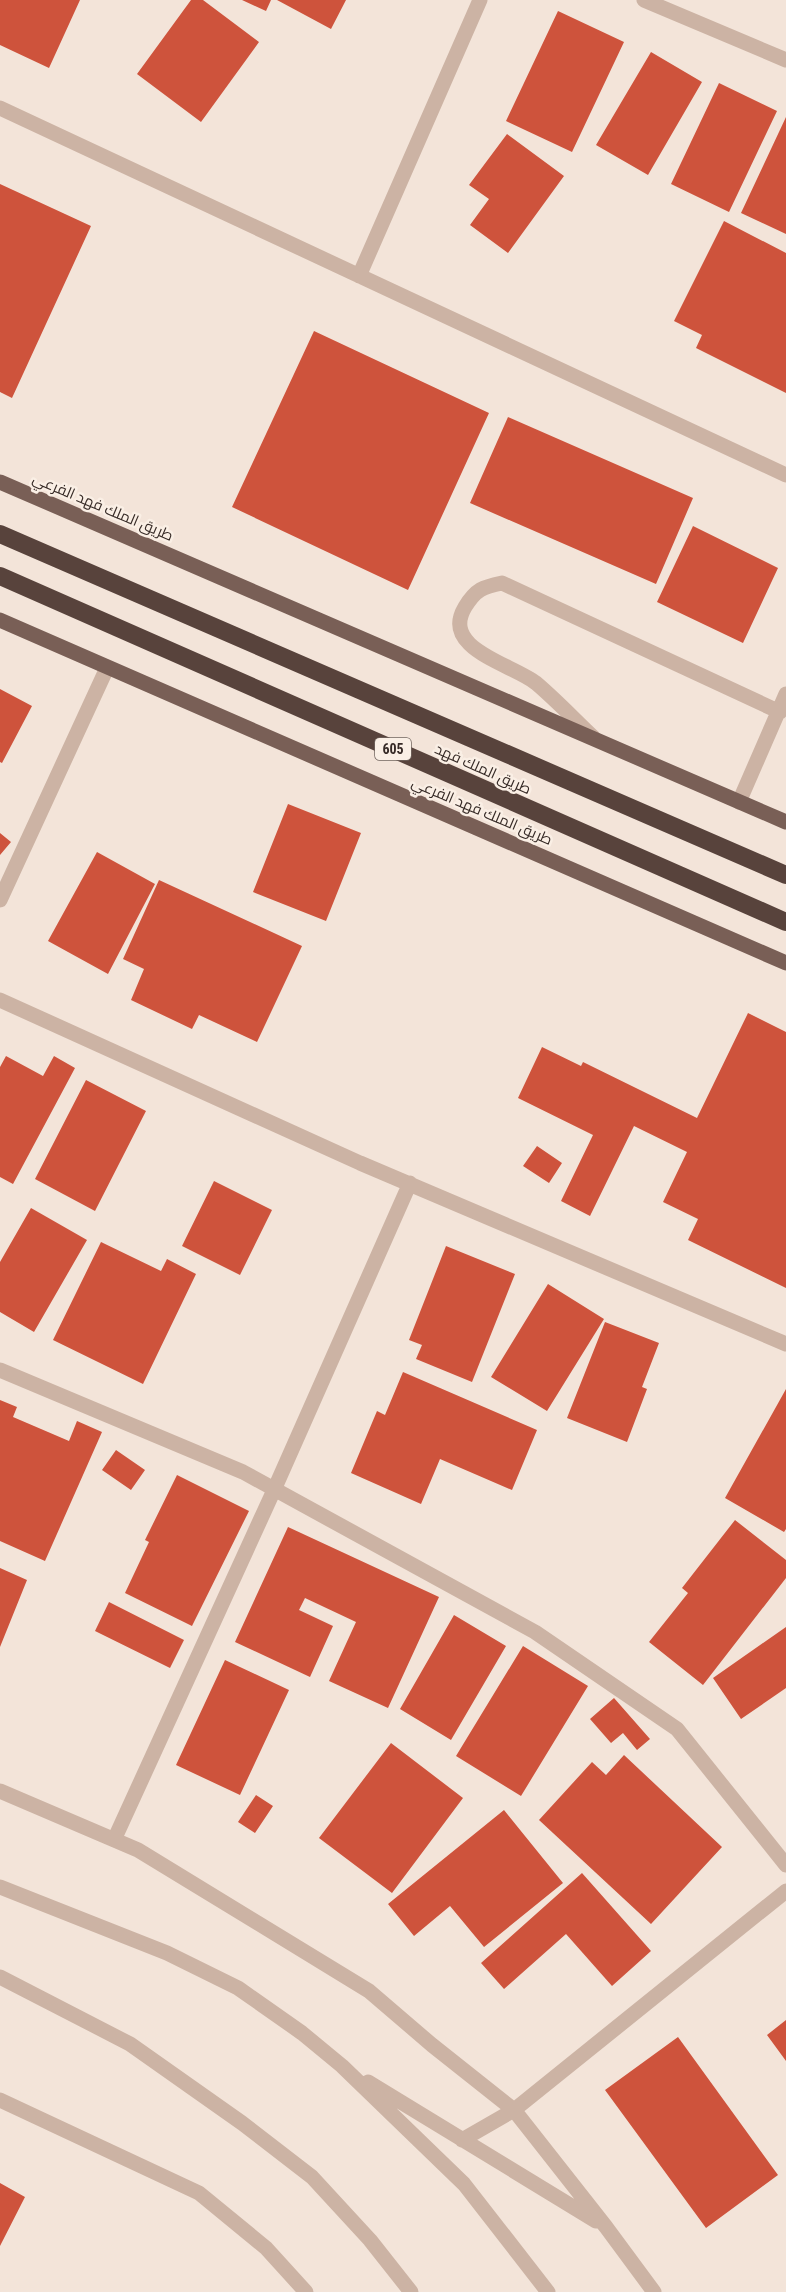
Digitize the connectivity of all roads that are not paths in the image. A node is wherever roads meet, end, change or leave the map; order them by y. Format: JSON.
{"nodes":[{"id":1,"x":480,"y":0,"type":"edge"},
{"id":2,"x":644,"y":0,"type":"edge"},
{"id":3,"x":786,"y":60,"type":"edge"},
{"id":4,"x":0,"y":108,"type":"edge"},
{"id":5,"x":359,"y":276,"type":"junction"},
{"id":6,"x":786,"y":475,"type":"edge"},
{"id":7,"x":0,"y":482,"type":"edge"},
{"id":8,"x":0,"y":534,"type":"edge"},
{"id":9,"x":0,"y":576,"type":"edge"},
{"id":10,"x":0,"y":620,"type":"edge"},
{"id":11,"x":107,"y":668,"type":"junction"},
{"id":12,"x":786,"y":694,"type":"edge"},
{"id":13,"x":780,"y":712,"type":"junction"},
{"id":14,"x":593,"y":737,"type":"junction"},
{"id":15,"x":739,"y":802,"type":"junction"},
{"id":16,"x":786,"y":822,"type":"edge"},
{"id":17,"x":786,"y":874,"type":"edge"},
{"id":18,"x":0,"y":900,"type":"edge"},
{"id":19,"x":786,"y":922,"type":"edge"},
{"id":20,"x":786,"y":963,"type":"edge"},
{"id":21,"x":0,"y":1000,"type":"edge"},
{"id":22,"x":410,"y":1183,"type":"junction"},
{"id":23,"x":786,"y":1344,"type":"edge"},
{"id":24,"x":0,"y":1370,"type":"edge"},
{"id":25,"x":274,"y":1490,"type":"junction"},
{"id":26,"x":0,"y":1791,"type":"edge"},
{"id":27,"x":114,"y":1840,"type":"junction"},
{"id":28,"x":786,"y":1865,"type":"edge"},
{"id":29,"x":0,"y":1887,"type":"edge"},
{"id":30,"x":786,"y":1891,"type":"edge"},
{"id":31,"x":0,"y":1977,"type":"edge"},
{"id":32,"x":342,"y":2066,"type":"junction"},
{"id":33,"x":0,"y":2100,"type":"edge"},
{"id":34,"x":514,"y":2110,"type":"junction"},
{"id":35,"x":462,"y":2140,"type":"junction"},
{"id":36,"x":606,"y":2227,"type":"junction"},
{"id":37,"x":306,"y":2292,"type":"edge"},
{"id":38,"x":411,"y":2292,"type":"edge"},
{"id":39,"x":548,"y":2292,"type":"edge"},
{"id":40,"x":654,"y":2292,"type":"edge"}],
"edges":[{"from":1,"to":5,"type":"street"},
{"from":2,"to":3,"type":"street"},
{"from":4,"to":5,"type":"street"},
{"from":5,"to":6,"type":"street"},
{"from":7,"to":14,"type":"main road","name":"طريق الملك فهد الفرعي"},
{"from":8,"to":17,"type":"highway","name":"طريق الملك فهد"},
{"from":9,"to":19,"type":"highway","name":"طريق الملك فهد","number":"605"},
{"from":10,"to":11,"type":"main road","name":"طريق الملك فهد الفرعي"},
{"from":11,"to":18,"type":"street"},
{"from":11,"to":20,"type":"main road","name":"طريق الملك فهد الفرعي"},
{"from":12,"to":13,"type":"street"},
{"from":13,"to":14,"type":"street"},
{"from":13,"to":15,"type":"street"},
{"from":14,"to":15,"type":"main road","name":"طريق الملك فهد الفرعي"},
{"from":15,"to":16,"type":"main road","name":"طريق الملك فهد الفرعي"},
{"from":21,"to":22,"type":"street"},
{"from":22,"to":23,"type":"street"},
{"from":22,"to":25,"type":"street"},
{"from":24,"to":25,"type":"street"},
{"from":25,"to":27,"type":"street"},
{"from":25,"to":28,"type":"street"},
{"from":26,"to":27,"type":"street"},
{"from":27,"to":34,"type":"street"},
{"from":29,"to":32,"type":"street"},
{"from":30,"to":34,"type":"street"},
{"from":31,"to":38,"type":"street"},
{"from":32,"to":35,"type":"street"},
{"from":32,"to":39,"type":"street"},
{"from":33,"to":37,"type":"street"},
{"from":34,"to":35,"type":"street"},
{"from":34,"to":36,"type":"street"},
{"from":35,"to":36,"type":"street"},
{"from":36,"to":40,"type":"street"}]}
